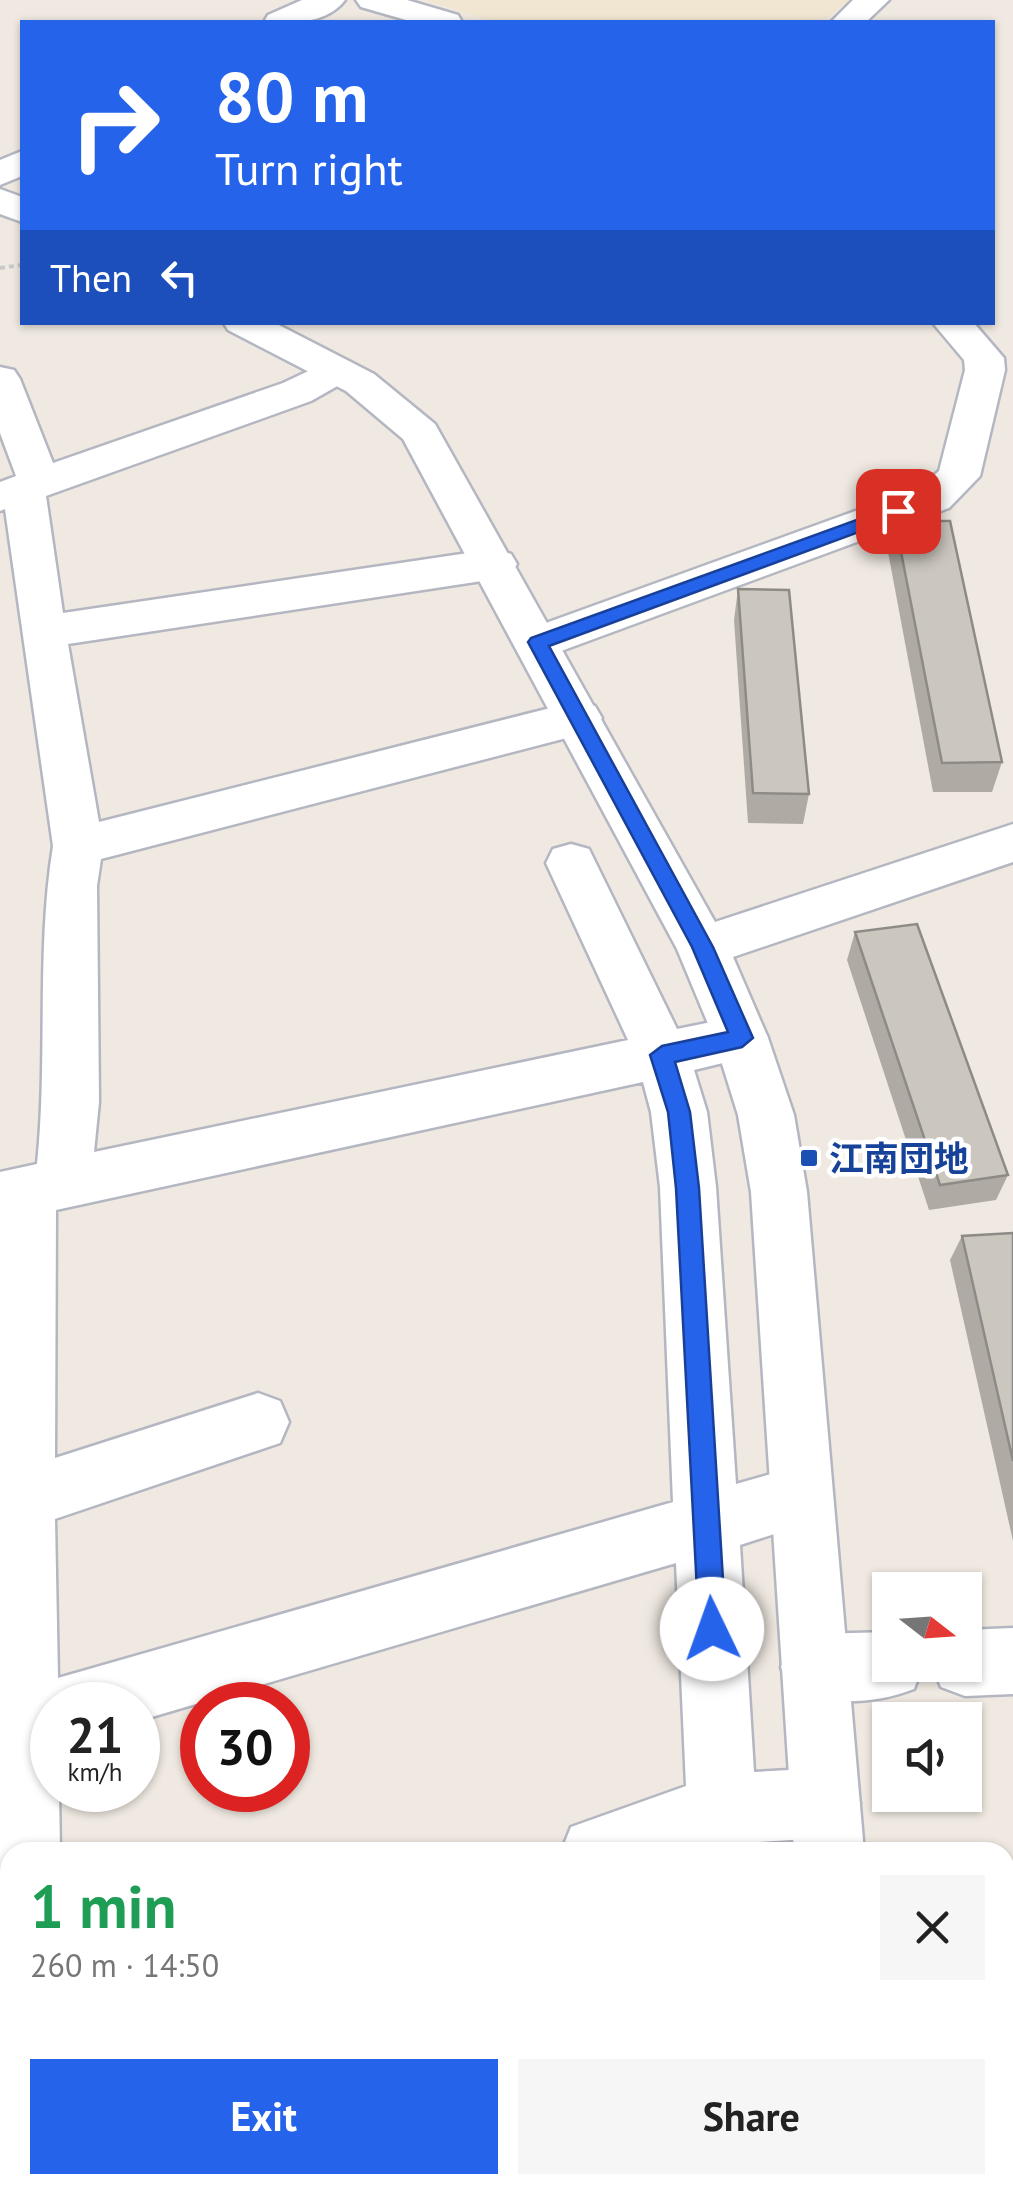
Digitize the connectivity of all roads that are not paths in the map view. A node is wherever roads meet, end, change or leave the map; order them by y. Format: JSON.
{"nodes":[{"id":1,"x":329,"y":0,"type":"edge"},
{"id":2,"x":372,"y":0,"type":"edge"},
{"id":3,"x":873,"y":0,"type":"edge"},
{"id":4,"x":284,"y":20,"type":"edge"},
{"id":5,"x":439,"y":20,"type":"edge"},
{"id":6,"x":849,"y":20,"type":"edge"},
{"id":7,"x":246,"y":325,"type":"edge"},
{"id":8,"x":954,"y":325,"type":"edge"},
{"id":9,"x":0,"y":379,"type":"edge"},
{"id":10,"x":314,"y":383,"type":"junction"},
{"id":11,"x":22,"y":489,"type":"edge"},
{"id":12,"x":463,"y":570,"type":"junction"},
{"id":13,"x":43,"y":632,"type":"junction"},
{"id":14,"x":538,"y":642,"type":"junction"},
{"id":15,"x":546,"y":726,"type":"junction"},
{"id":16,"x":1013,"y":843,"type":"edge"},
{"id":17,"x":78,"y":846,"type":"junction"},
{"id":18,"x":571,"y":863,"type":"dead end"},
{"id":19,"x":702,"y":947,"type":"junction"},
{"id":20,"x":696,"y":1048,"type":"junction"},
{"id":21,"x":30,"y":1190,"type":"edge"},
{"id":22,"x":258,"y":1422,"type":"dead end"},
{"id":23,"x":23,"y":1499,"type":"junction"},
{"id":24,"x":744,"y":1511,"type":"junction"},
{"id":25,"x":1013,"y":1661,"type":"edge"},
{"id":26,"x":982,"y":1662,"type":"edge"},
{"id":27,"x":872,"y":1665,"type":"edge"},
{"id":28,"x":814,"y":1667,"type":"junction"},
{"id":29,"x":46,"y":1682,"type":"edge"},
{"id":30,"x":154,"y":1682,"type":"edge"},
{"id":31,"x":32,"y":1812,"type":"edge"},
{"id":32,"x":769,"y":1822,"type":"edge"},
{"id":33,"x":27,"y":1842,"type":"edge"},
{"id":34,"x":654,"y":1842,"type":"edge"}],
"edges":[{"from":1,"to":4,"type":"street"},
{"from":2,"to":5,"type":"street"},
{"from":3,"to":6,"type":"street"},
{"from":7,"to":10,"type":"street"},
{"from":8,"to":14,"type":"street"},
{"from":9,"to":11,"type":"street"},
{"from":10,"to":11,"type":"street"},
{"from":10,"to":12,"type":"street"},
{"from":11,"to":13,"type":"street"},
{"from":12,"to":13,"type":"street"},
{"from":12,"to":14,"type":"street"},
{"from":13,"to":17,"type":"street"},
{"from":14,"to":15,"type":"street"},
{"from":15,"to":17,"type":"street"},
{"from":15,"to":19,"type":"street"},
{"from":16,"to":19,"type":"street"},
{"from":17,"to":21,"type":"street"},
{"from":18,"to":20,"type":"street"},
{"from":19,"to":20,"type":"street"},
{"from":20,"to":21,"type":"street"},
{"from":20,"to":24,"type":"street"},
{"from":20,"to":24,"type":"street"},
{"from":21,"to":23,"type":"street"},
{"from":22,"to":23,"type":"street"},
{"from":23,"to":29,"type":"street"},
{"from":24,"to":28,"type":"street"},
{"from":24,"to":30,"type":"street"},
{"from":24,"to":32,"type":"street"},
{"from":25,"to":26,"type":"street"},
{"from":27,"to":28,"type":"street"},
{"from":28,"to":32,"type":"street"},
{"from":31,"to":33,"type":"street"},
{"from":32,"to":34,"type":"street"}]}
